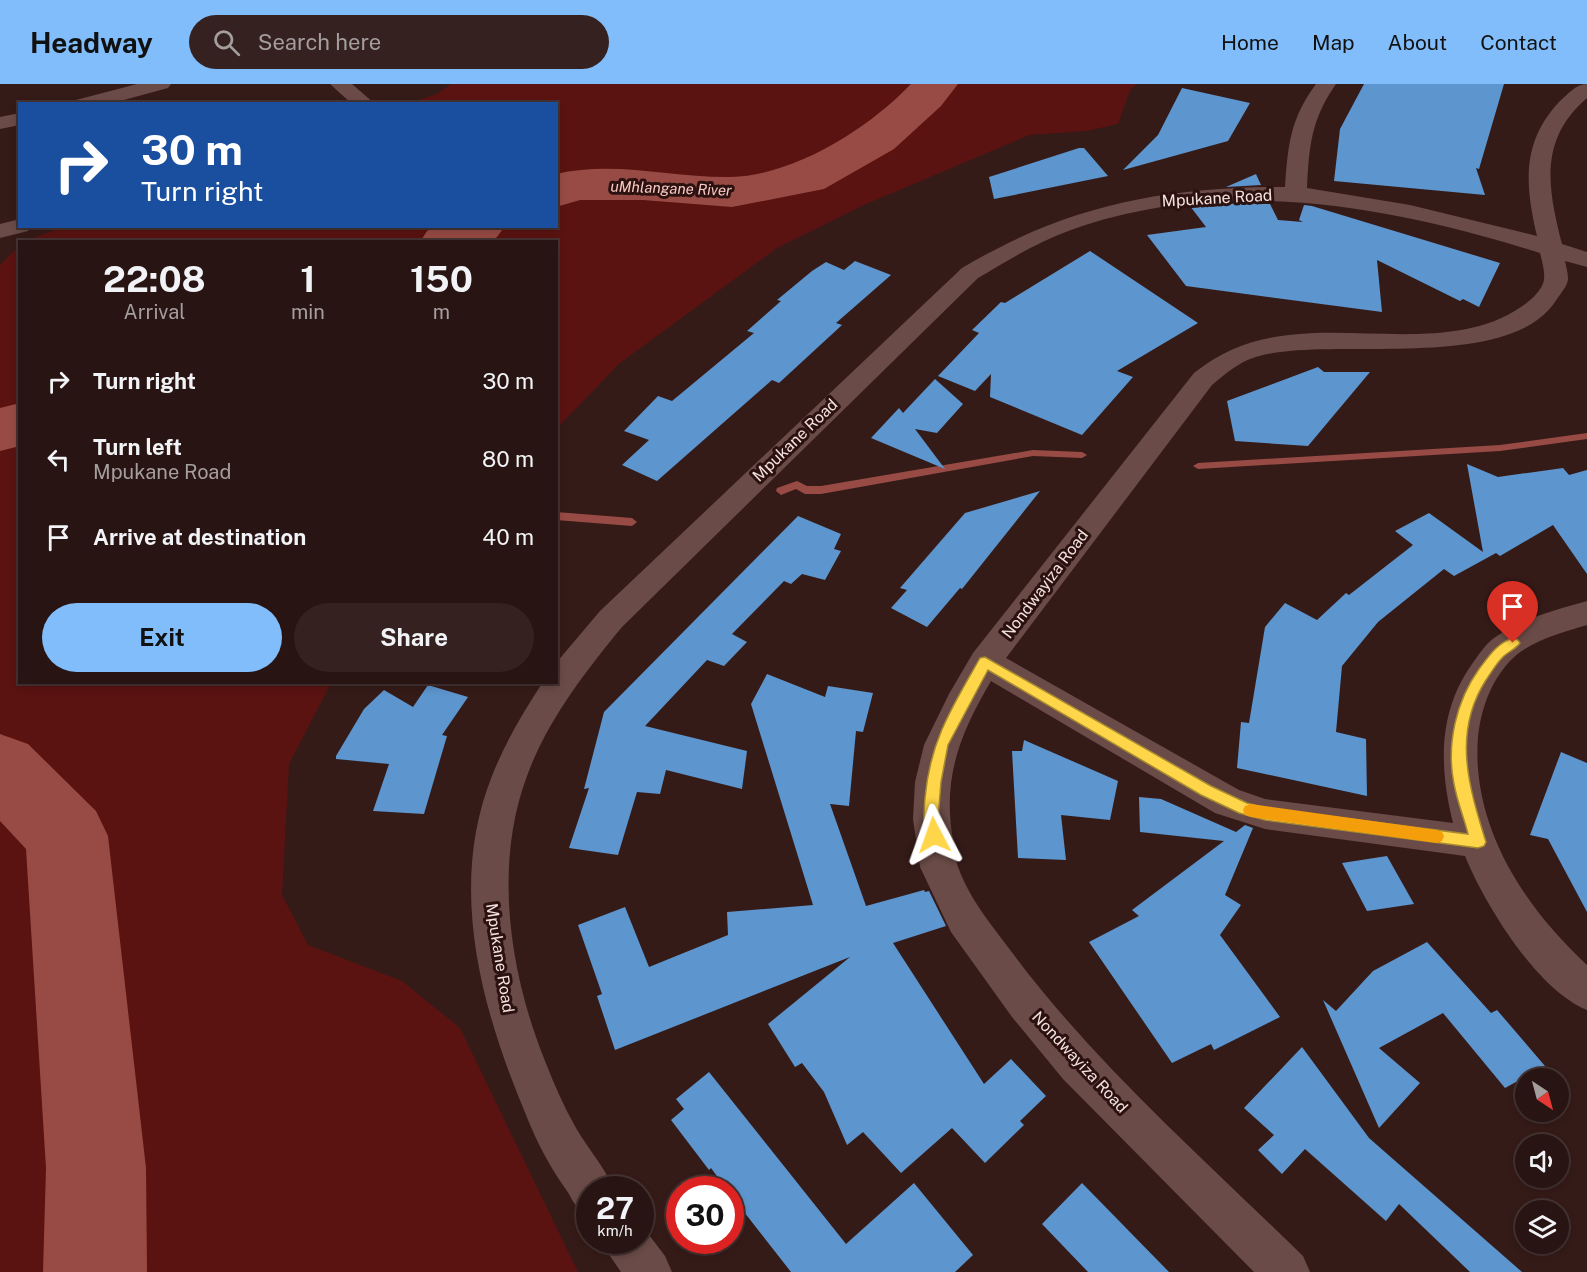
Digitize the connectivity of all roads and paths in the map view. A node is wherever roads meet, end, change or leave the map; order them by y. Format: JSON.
{"nodes":[{"id":1,"x":161,"y":84,"type":"edge"},
{"id":2,"x":340,"y":84,"type":"edge"},
{"id":3,"x":1326,"y":84,"type":"edge"},
{"id":4,"x":1587,"y":89,"type":"edge"},
{"id":5,"x":91,"y":102,"type":"edge"},
{"id":6,"x":362,"y":102,"type":"edge"},
{"id":7,"x":18,"y":119,"type":"edge"},
{"id":8,"x":0,"y":123,"type":"edge"},
{"id":9,"x":1296,"y":194,"type":"junction"},
{"id":10,"x":18,"y":226,"type":"edge"},
{"id":11,"x":0,"y":231,"type":"edge"},
{"id":12,"x":1551,"y":248,"type":"junction"},
{"id":13,"x":1587,"y":260,"type":"edge"},
{"id":14,"x":1587,"y":613,"type":"edge"},
{"id":15,"x":985,"y":662,"type":"junction"},
{"id":16,"x":1478,"y":842,"type":"junction"},
{"id":17,"x":1587,"y":991,"type":"edge"},
{"id":18,"x":583,"y":1176,"type":"edge"},
{"id":19,"x":636,"y":1254,"type":"edge"},
{"id":20,"x":649,"y":1272,"type":"edge"},
{"id":21,"x":1287,"y":1272,"type":"edge"}],
"edges":[{"from":1,"to":5,"type":"street"},
{"from":2,"to":6,"type":"street"},
{"from":3,"to":9,"type":"street"},
{"from":4,"to":12,"type":"street","name":"Nondwayiza Road"},
{"from":7,"to":8,"type":"street"},
{"from":9,"to":12,"type":"street","name":"Mpukane Road"},
{"from":9,"to":18,"type":"street","name":"Mpukane Road"},
{"from":10,"to":11,"type":"street"},
{"from":12,"to":13,"type":"street","name":"Mpukane Road"},
{"from":12,"to":15,"type":"street","name":"Nondwayiza Road"},
{"from":14,"to":16,"type":"street"},
{"from":15,"to":16,"type":"street"},
{"from":15,"to":21,"type":"street","name":"Nondwayiza Road"},
{"from":16,"to":17,"type":"street"},
{"from":19,"to":20,"type":"street"}]}
